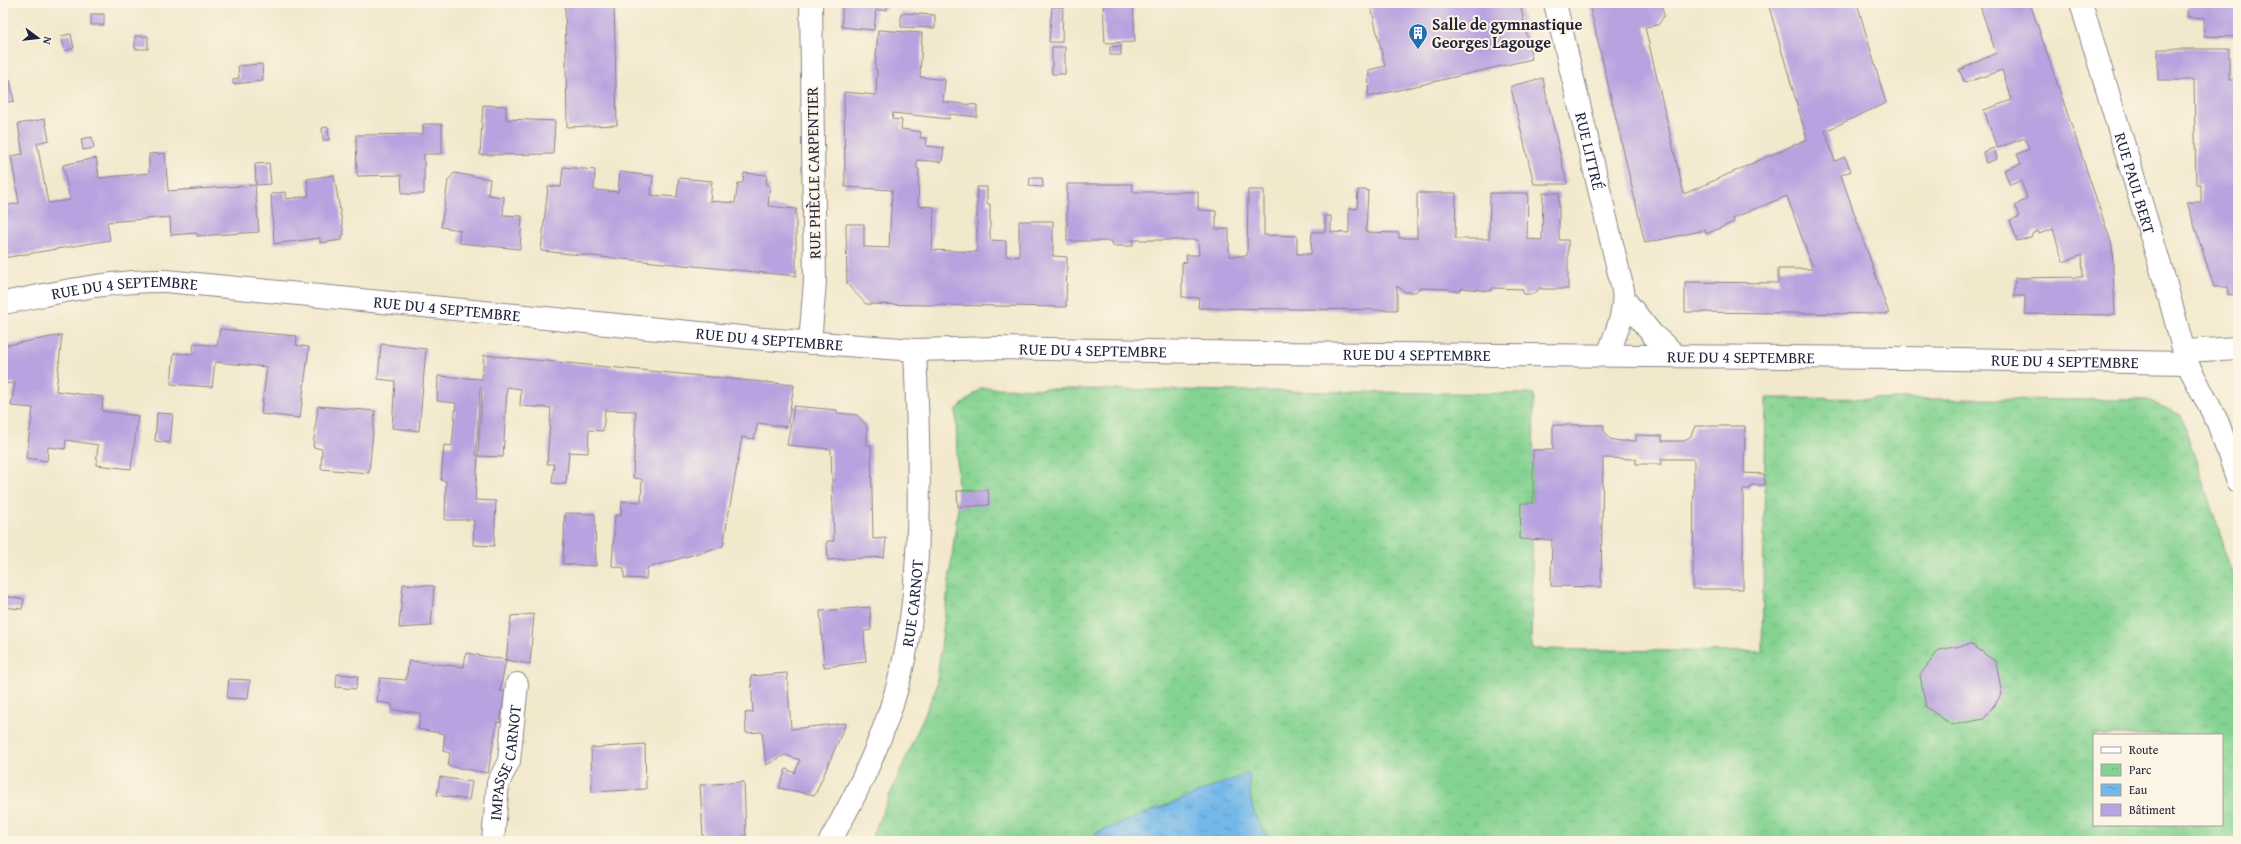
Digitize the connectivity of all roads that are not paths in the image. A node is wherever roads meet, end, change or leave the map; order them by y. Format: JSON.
{"nodes":[{"id":1,"x":811,"y":3,"type":"edge"},
{"id":2,"x":1555,"y":3,"type":"edge"},
{"id":3,"x":2081,"y":3,"type":"edge"},
{"id":4,"x":1624,"y":299,"type":"junction"},
{"id":5,"x":3,"y":303,"type":"edge"},
{"id":6,"x":810,"y":343,"type":"junction"},
{"id":7,"x":2238,"y":348,"type":"edge"},
{"id":8,"x":915,"y":350,"type":"junction"},
{"id":9,"x":1608,"y":355,"type":"junction"},
{"id":10,"x":1677,"y":356,"type":"junction"},
{"id":11,"x":2186,"y":357,"type":"junction"},
{"id":12,"x":2238,"y":481,"type":"edge"},
{"id":13,"x":516,"y":684,"type":"dead end"},
{"id":14,"x":493,"y":841,"type":"edge"},
{"id":15,"x":830,"y":841,"type":"edge"}],
"edges":[{"from":1,"to":6,"type":"street","name":"RUE PHÈCLE CARPENTIER"},
{"from":2,"to":4,"type":"street","name":"RUE LITTRÉ"},
{"from":3,"to":11,"type":"street","name":"RUE PAUL BERT"},
{"from":4,"to":9,"type":"street","name":"RUE LITTRÉ"},
{"from":4,"to":10,"type":"street","name":"RUE LITTRÉ"},
{"from":5,"to":6,"type":"street","name":"RUE DU 4 SEPTEMBRE"},
{"from":6,"to":8,"type":"street","name":"RUE DU 4 SEPTEMBRE"},
{"from":7,"to":11,"type":"street","name":"RUE DU 4 SEPTEMBRE"},
{"from":8,"to":9,"type":"street","name":"RUE DU 4 SEPTEMBRE"},
{"from":8,"to":15,"type":"street","name":"RUE CARNOT"},
{"from":9,"to":10,"type":"street","name":"RUE DU 4 SEPTEMBRE"},
{"from":10,"to":11,"type":"street","name":"RUE DU 4 SEPTEMBRE"},
{"from":11,"to":12,"type":"street","name":"RUE PAUL BERT"},
{"from":13,"to":14,"type":"street","name":"IMPASSE CARNOT"}]}
